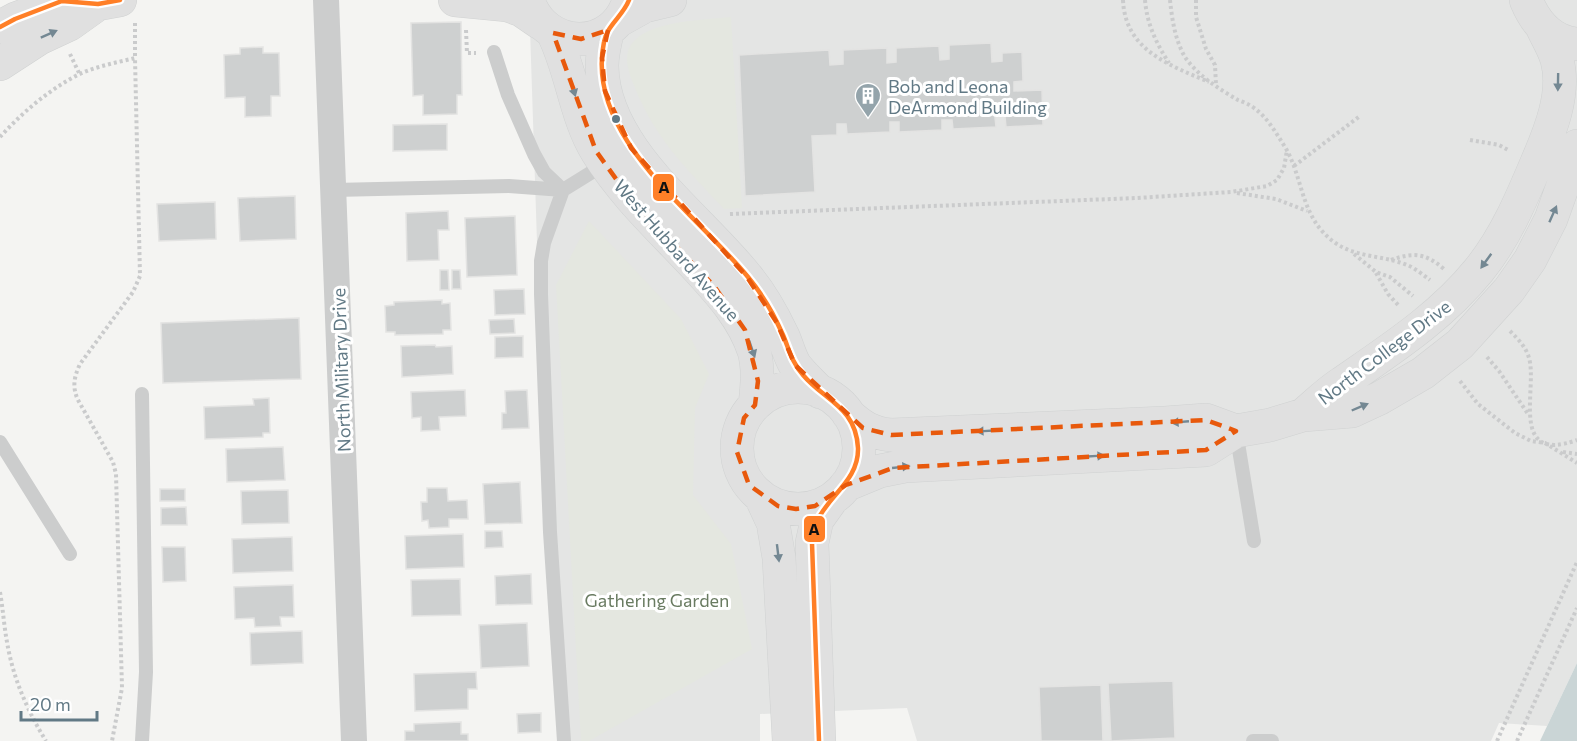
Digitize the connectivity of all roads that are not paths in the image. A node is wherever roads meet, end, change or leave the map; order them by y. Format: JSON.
{"nodes":[{"id":1,"x":326,"y":0,"type":"edge"},
{"id":2,"x":669,"y":0,"type":"edge"},
{"id":3,"x":117,"y":8,"type":"edge"},
{"id":4,"x":1529,"y":10,"type":"edge"},
{"id":5,"x":461,"y":15,"type":"edge"},
{"id":6,"x":618,"y":17,"type":"edge"},
{"id":7,"x":540,"y":19,"type":"edge"},
{"id":8,"x":0,"y":27,"type":"edge"},
{"id":9,"x":1577,"y":44,"type":"edge"},
{"id":10,"x":495,"y":52,"type":"road end"},
{"id":11,"x":0,"y":64,"type":"edge"},
{"id":12,"x":1577,"y":146,"type":"edge"},
{"id":13,"x":605,"y":164,"type":"junction"},
{"id":14,"x":334,"y":190,"type":"junction"},
{"id":15,"x":563,"y":190,"type":"junction"},
{"id":16,"x":820,"y":392,"type":"junction"},
{"id":17,"x":142,"y":394,"type":"dead end"},
{"id":18,"x":755,"y":405,"type":"junction"},
{"id":19,"x":849,"y":414,"type":"junction"},
{"id":20,"x":1303,"y":415,"type":"junction"},
{"id":21,"x":1236,"y":431,"type":"junction"},
{"id":22,"x":0,"y":442,"type":"edge"},
{"id":23,"x":839,"y":492,"type":"junction"},
{"id":24,"x":761,"y":497,"type":"junction"},
{"id":25,"x":1254,"y":540,"type":"dead end"},
{"id":26,"x":70,"y":554,"type":"dead end"},
{"id":27,"x":142,"y":741,"type":"edge"},
{"id":28,"x":354,"y":741,"type":"edge"},
{"id":29,"x":564,"y":741,"type":"edge"},
{"id":30,"x":789,"y":741,"type":"edge"},
{"id":31,"x":819,"y":741,"type":"edge"},
{"id":32,"x":1253,"y":741,"type":"edge"},
{"id":33,"x":1272,"y":741,"type":"edge"}],
"edges":[{"from":1,"to":14,"type":"street","name":"North Military Drive"},
{"from":2,"to":6,"type":"street"},
{"from":3,"to":8,"type":"street"},
{"from":11,"to":3,"type":"street","one_way":true},
{"from":4,"to":9,"type":"street"},
{"from":4,"to":20,"type":"street","name":"North College Drive","one_way":true},
{"from":5,"to":7,"type":"street"},
{"from":6,"to":7,"type":"street"},
{"from":6,"to":16,"type":"street","name":"West Hubbard Avenue"},
{"from":7,"to":13,"type":"street","name":"West Hubbard Avenue","one_way":true},
{"from":10,"to":15,"type":"lane"},
{"from":20,"to":12,"type":"street","name":"North College Drive","one_way":true},
{"from":13,"to":15,"type":"lane"},
{"from":13,"to":18,"type":"street","name":"West Hubbard Avenue","one_way":true},
{"from":14,"to":15,"type":"lane"},
{"from":14,"to":28,"type":"street","name":"North Military Drive"},
{"from":15,"to":29,"type":"lane"},
{"from":16,"to":18,"type":"street"},
{"from":16,"to":19,"type":"street"},
{"from":17,"to":27,"type":"lane"},
{"from":18,"to":24,"type":"street"},
{"from":21,"to":19,"type":"street","one_way":true},
{"from":19,"to":23,"type":"street"},
{"from":20,"to":21,"type":"street","name":"North College Drive"},
{"from":23,"to":21,"type":"street","name":"North College Drive","one_way":true},
{"from":21,"to":25,"type":"lane"},
{"from":22,"to":26,"type":"lane"},
{"from":23,"to":24,"type":"street"},
{"from":23,"to":31,"type":"street"},
{"from":24,"to":30,"type":"street","one_way":true},
{"from":32,"to":33,"type":"lane"}]}
